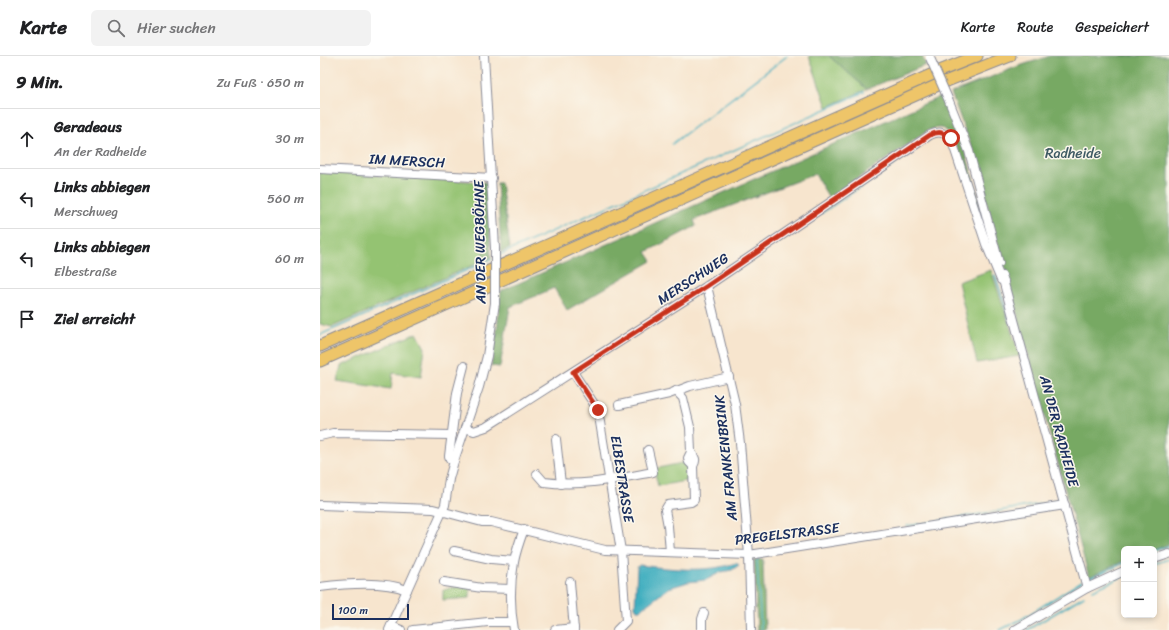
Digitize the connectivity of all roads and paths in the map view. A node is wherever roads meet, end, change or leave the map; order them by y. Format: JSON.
{"nodes":[{"id":1,"x":484,"y":56,"type":"edge"},
{"id":2,"x":977,"y":56,"type":"edge"},
{"id":3,"x":1010,"y":56,"type":"edge"},
{"id":4,"x":930,"y":57,"type":"edge"},
{"id":5,"x":930,"y":135,"type":"joint"},
{"id":6,"x":320,"y":169,"type":"edge"},
{"id":7,"x":492,"y":178,"type":"junction"},
{"id":8,"x":1004,"y":281,"type":"junction"},
{"id":9,"x":707,"y":286,"type":"junction"},
{"id":10,"x":320,"y":346,"type":"edge"},
{"id":11,"x":320,"y":361,"type":"edge"},
{"id":12,"x":464,"y":366,"type":"dead end"},
{"id":13,"x":573,"y":372,"type":"junction"},
{"id":14,"x":729,"y":377,"type":"junction"},
{"id":15,"x":461,"y":381,"type":"junction"},
{"id":16,"x":690,"y":386,"type":"junction"},
{"id":17,"x":676,"y":391,"type":"junction"},
{"id":18,"x":683,"y":398,"type":"junction"},
{"id":19,"x":619,"y":405,"type":"dead end"},
{"id":20,"x":466,"y":426,"type":"junction"},
{"id":21,"x":452,"y":435,"type":"junction"},
{"id":22,"x":320,"y":436,"type":"edge"},
{"id":23,"x":556,"y":439,"type":"dead end"},
{"id":24,"x":648,"y":450,"type":"dead end"},
{"id":25,"x":454,"y":461,"type":"junction"},
{"id":26,"x":537,"y":474,"type":"dead end"},
{"id":27,"x":609,"y":480,"type":"junction"},
{"id":28,"x":561,"y":484,"type":"junction"},
{"id":29,"x":320,"y":505,"type":"edge"},
{"id":30,"x":1065,"y":505,"type":"junction"},
{"id":31,"x":443,"y":511,"type":"junction"},
{"id":32,"x":524,"y":529,"type":"junction"},
{"id":33,"x":454,"y":551,"type":"dead end"},
{"id":34,"x":621,"y":551,"type":"junction"},
{"id":35,"x":670,"y":552,"type":"junction"},
{"id":36,"x":1169,"y":554,"type":"edge"},
{"id":37,"x":749,"y":555,"type":"junction"},
{"id":38,"x":1157,"y":558,"type":"edge"},
{"id":39,"x":514,"y":561,"type":"junction"},
{"id":40,"x":1121,"y":572,"type":"edge"},
{"id":41,"x":444,"y":582,"type":"dead end"},
{"id":42,"x":570,"y":582,"type":"dead end"},
{"id":43,"x":320,"y":587,"type":"edge"},
{"id":44,"x":1088,"y":588,"type":"junction"},
{"id":45,"x":511,"y":589,"type":"junction"},
{"id":46,"x":407,"y":590,"type":"junction"},
{"id":47,"x":704,"y":613,"type":"dead end"},
{"id":48,"x":513,"y":626,"type":"edge"},
{"id":49,"x":390,"y":628,"type":"edge"},
{"id":50,"x":574,"y":629,"type":"edge"},
{"id":51,"x":401,"y":630,"type":"edge"},
{"id":52,"x":413,"y":630,"type":"edge"},
{"id":53,"x":555,"y":630,"type":"edge"},
{"id":54,"x":617,"y":630,"type":"edge"},
{"id":55,"x":702,"y":630,"type":"edge"},
{"id":56,"x":751,"y":630,"type":"edge"},
{"id":57,"x":1015,"y":630,"type":"edge"}],
"edges":[{"from":1,"to":7,"type":"street","name":"AN DER WEGBÖHNE"},
{"from":2,"to":10,"type":"highway"},
{"from":3,"to":11,"type":"highway"},
{"from":4,"to":8,"type":"street","name":"AN DER RADHEIDE","bridge":true},
{"from":5,"to":8,"type":"street","name":"AN DER RADHEIDE"},
{"from":5,"to":9,"type":"street","name":"MERSCHWEG"},
{"from":6,"to":7,"type":"street","name":"IM MERSCH"},
{"from":7,"to":20,"type":"street","name":"AN DER WEGBÖHNE","bridge":true},
{"from":8,"to":30,"type":"street","name":"AN DER RADHEIDE"},
{"from":9,"to":13,"type":"street","name":"MERSCHWEG"},
{"from":9,"to":14,"type":"street","name":"AM FRANKENBRINK"},
{"from":12,"to":15,"type":"street","name":"AN DER WEGBÖHNE"},
{"from":13,"to":20,"type":"street","name":"MERSCHWEG"},
{"from":13,"to":27,"type":"street","name":"ELBESTRASSE"},
{"from":14,"to":16,"type":"street"},
{"from":14,"to":37,"type":"street","name":"AM FRANKENBRINK"},
{"from":15,"to":20,"type":"street","name":"AN DER WEGBÖHNE"},
{"from":15,"to":21,"type":"street","name":"AN DER WEGBÖHNE"},
{"from":16,"to":17,"type":"street"},
{"from":16,"to":18,"type":"street"},
{"from":17,"to":18,"type":"street"},
{"from":17,"to":19,"type":"street"},
{"from":18,"to":35,"type":"street"},
{"from":20,"to":25,"type":"street","name":"AN DER WEGBÖHNE"},
{"from":21,"to":22,"type":"street"},
{"from":21,"to":25,"type":"street","name":"AN DER WEGBÖHNE"},
{"from":23,"to":28,"type":"street"},
{"from":24,"to":27,"type":"street"},
{"from":25,"to":31,"type":"street","name":"AN DER WEGBÖHNE"},
{"from":26,"to":28,"type":"street"},
{"from":27,"to":28,"type":"street"},
{"from":27,"to":34,"type":"street","name":"ELBESTRASSE"},
{"from":29,"to":31,"type":"street","name":"PREGELSTRASSE"},
{"from":30,"to":37,"type":"street","name":"PREGELSTRASSE"},
{"from":30,"to":44,"type":"street","name":"AN DER RADHEIDE"},
{"from":31,"to":32,"type":"street","name":"PREGELSTRASSE"},
{"from":31,"to":46,"type":"street","name":"AN DER WEGBÖHNE"},
{"from":32,"to":34,"type":"street","name":"PREGELSTRASSE"},
{"from":32,"to":39,"type":"street"},
{"from":33,"to":39,"type":"street"},
{"from":34,"to":35,"type":"street","name":"PREGELSTRASSE"},
{"from":34,"to":54,"type":"street","name":"ELBESTRASSE"},
{"from":35,"to":37,"type":"street","name":"PREGELSTRASSE"},
{"from":36,"to":38,"type":"street"},
{"from":37,"to":56,"type":"street","name":"AM FRANKENBRINK"},
{"from":39,"to":45,"type":"street"},
{"from":40,"to":44,"type":"street"},
{"from":41,"to":45,"type":"street"},
{"from":42,"to":50,"type":"street"},
{"from":43,"to":46,"type":"street"},
{"from":44,"to":57,"type":"street"},
{"from":45,"to":48,"type":"street"},
{"from":46,"to":49,"type":"street","name":"AN DER WEGBÖHNE"},
{"from":47,"to":55,"type":"street"},
{"from":48,"to":52,"type":"street"},
{"from":49,"to":51,"type":"street"},
{"from":50,"to":53,"type":"street"}]}
